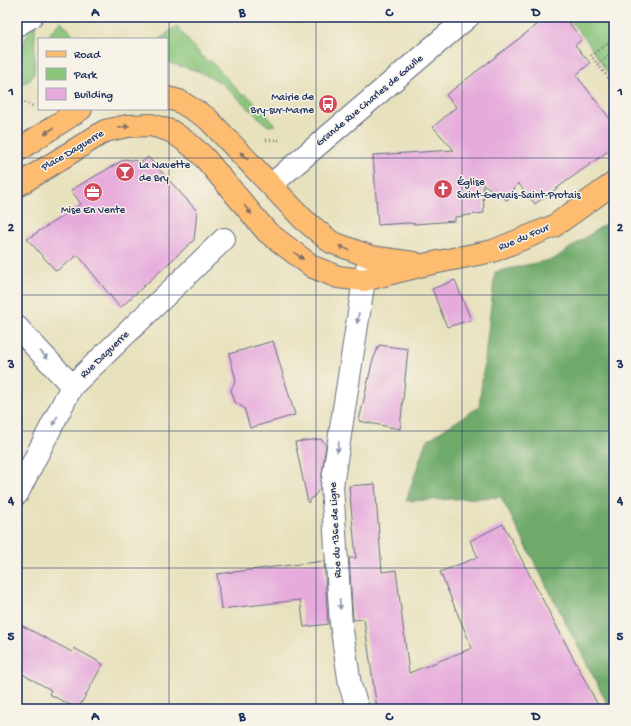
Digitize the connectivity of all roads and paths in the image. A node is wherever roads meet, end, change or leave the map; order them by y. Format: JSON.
{"nodes":[{"id":1,"x":31,"y":17,"type":"edge"},
{"id":2,"x":468,"y":17,"type":"edge"},
{"id":3,"x":17,"y":25,"type":"edge"},
{"id":4,"x":614,"y":38,"type":"edge"},
{"id":5,"x":614,"y":51,"type":"edge"},
{"id":6,"x":598,"y":64,"type":"junction"},
{"id":7,"x":614,"y":85,"type":"edge"},
{"id":8,"x":17,"y":98,"type":"edge"},
{"id":9,"x":168,"y":98,"type":"edge"},
{"id":10,"x":38,"y":108,"type":"edge"},
{"id":11,"x":79,"y":110,"type":"edge"},
{"id":12,"x":17,"y":151,"type":"edge"},
{"id":13,"x":614,"y":183,"type":"edge"},
{"id":14,"x":272,"y":184,"type":"junction"},
{"id":15,"x":17,"y":186,"type":"edge"},
{"id":16,"x":229,"y":186,"type":"junction"},
{"id":17,"x":224,"y":239,"type":"dead end"},
{"id":18,"x":371,"y":257,"type":"junction"},
{"id":19,"x":423,"y":265,"type":"junction"},
{"id":20,"x":364,"y":280,"type":"junction"},
{"id":21,"x":17,"y":326,"type":"edge"},
{"id":22,"x":72,"y":386,"type":"junction"},
{"id":23,"x":17,"y":494,"type":"edge"},
{"id":24,"x":358,"y":709,"type":"edge"}],
"edges":[{"from":1,"to":3,"type":"street"},
{"from":2,"to":14,"type":"street","name":"Grande Rue Charles de Gaulle"},
{"from":4,"to":6,"type":"path"},
{"from":5,"to":6,"type":"path"},
{"from":6,"to":7,"type":"path"},
{"from":8,"to":10,"type":"path"},
{"from":14,"to":9,"type":"main road","one_way":true},
{"from":11,"to":12,"type":"main road","one_way":true},
{"from":13,"to":19,"type":"main road","name":"Rue du Four"},
{"from":14,"to":16,"type":"main road"},
{"from":18,"to":14,"type":"main road","one_way":true},
{"from":15,"to":16,"type":"main road","name":"Place Daguerre","one_way":true},
{"from":16,"to":20,"type":"main road","name":"Place Daguerre","one_way":true},
{"from":17,"to":22,"type":"street","name":"Rue Daguerre"},
{"from":18,"to":19,"type":"main road"},
{"from":18,"to":20,"type":"street","name":"Rue du 136e de Ligne"},
{"from":19,"to":20,"type":"main road","name":"Rue du Four"},
{"from":20,"to":24,"type":"street","name":"Rue du 136e de Ligne","one_way":true},
{"from":21,"to":22,"type":"street","one_way":true},
{"from":22,"to":23,"type":"street","name":"Rue Daguerre","one_way":true}]}
